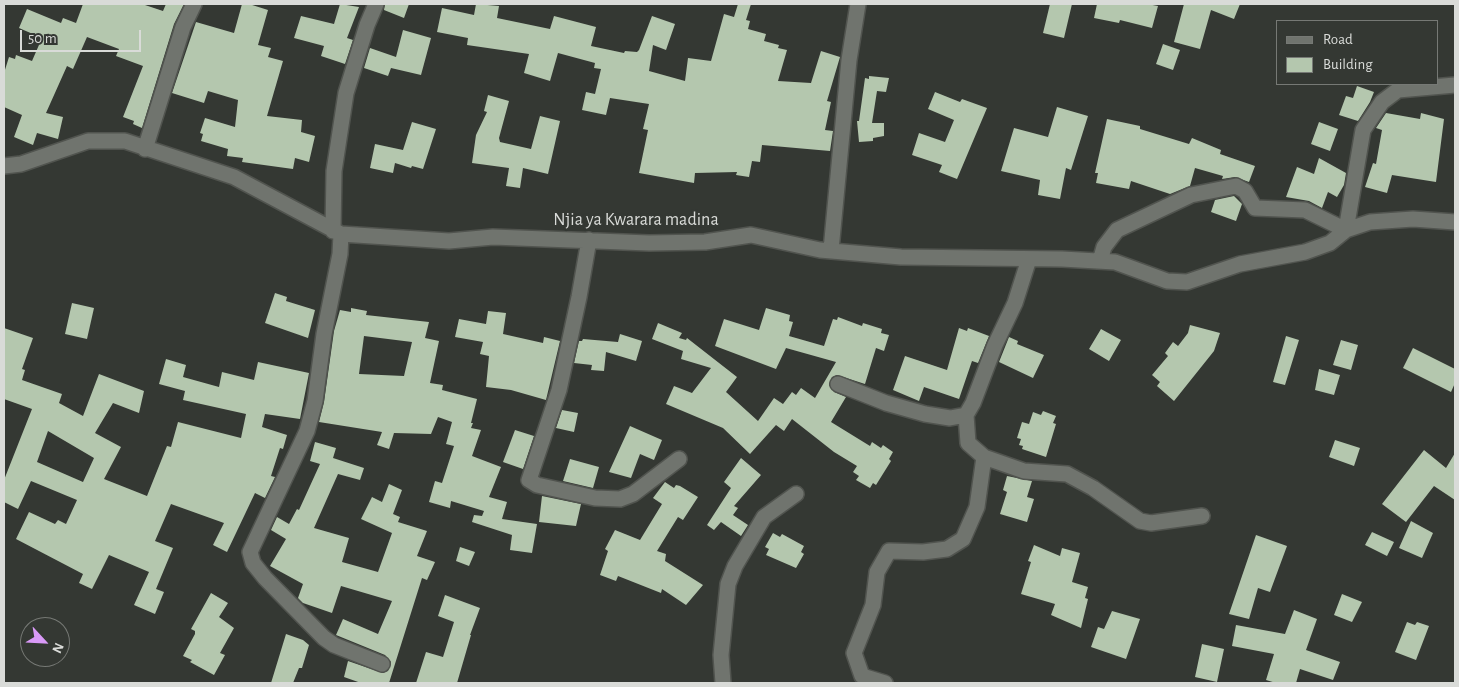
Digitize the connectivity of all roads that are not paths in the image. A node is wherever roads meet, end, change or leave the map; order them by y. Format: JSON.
{"nodes":[{"id":1,"x":194,"y":4,"type":"edge"},
{"id":2,"x":376,"y":4,"type":"edge"},
{"id":3,"x":858,"y":4,"type":"edge"},
{"id":4,"x":1455,"y":85,"type":"edge"},
{"id":5,"x":145,"y":149,"type":"junction"},
{"id":6,"x":4,"y":166,"type":"edge"},
{"id":7,"x":1455,"y":222,"type":"edge"},
{"id":8,"x":1346,"y":230,"type":"junction"},
{"id":9,"x":337,"y":232,"type":"junction"},
{"id":10,"x":589,"y":240,"type":"junction"},
{"id":11,"x":831,"y":250,"type":"junction"},
{"id":12,"x":1029,"y":260,"type":"junction"},
{"id":13,"x":1100,"y":261,"type":"junction"},
{"id":14,"x":838,"y":384,"type":"dead end"},
{"id":15,"x":966,"y":416,"type":"junction"},
{"id":16,"x":984,"y":457,"type":"junction"},
{"id":17,"x":679,"y":459,"type":"dead end"},
{"id":18,"x":796,"y":494,"type":"dead end"},
{"id":19,"x":1202,"y":516,"type":"dead end"},
{"id":20,"x":382,"y":664,"type":"dead end"},
{"id":21,"x":723,"y":683,"type":"edge"},
{"id":22,"x":885,"y":683,"type":"edge"}],
"edges":[{"from":1,"to":5,"type":"street"},
{"from":2,"to":9,"type":"street"},
{"from":3,"to":11,"type":"street"},
{"from":4,"to":8,"type":"street"},
{"from":5,"to":6,"type":"street","name":"Njia ya Kwarara madina"},
{"from":5,"to":9,"type":"street","name":"Njia ya Kwarara madina"},
{"from":7,"to":8,"type":"street","name":"Njia ya Kwarara madina"},
{"from":8,"to":13,"type":"street","name":"Njia ya Kwarara madina"},
{"from":8,"to":13,"type":"street"},
{"from":9,"to":10,"type":"street","name":"Njia ya Kwarara madina"},
{"from":9,"to":20,"type":"street"},
{"from":10,"to":11,"type":"street","name":"Njia ya Kwarara madina"},
{"from":10,"to":17,"type":"street"},
{"from":11,"to":12,"type":"street","name":"Njia ya Kwarara madina"},
{"from":12,"to":13,"type":"street","name":"Njia ya Kwarara madina"},
{"from":12,"to":15,"type":"street"},
{"from":14,"to":15,"type":"street"},
{"from":15,"to":16,"type":"street"},
{"from":16,"to":19,"type":"street"},
{"from":16,"to":22,"type":"street"},
{"from":18,"to":21,"type":"street"}]}
